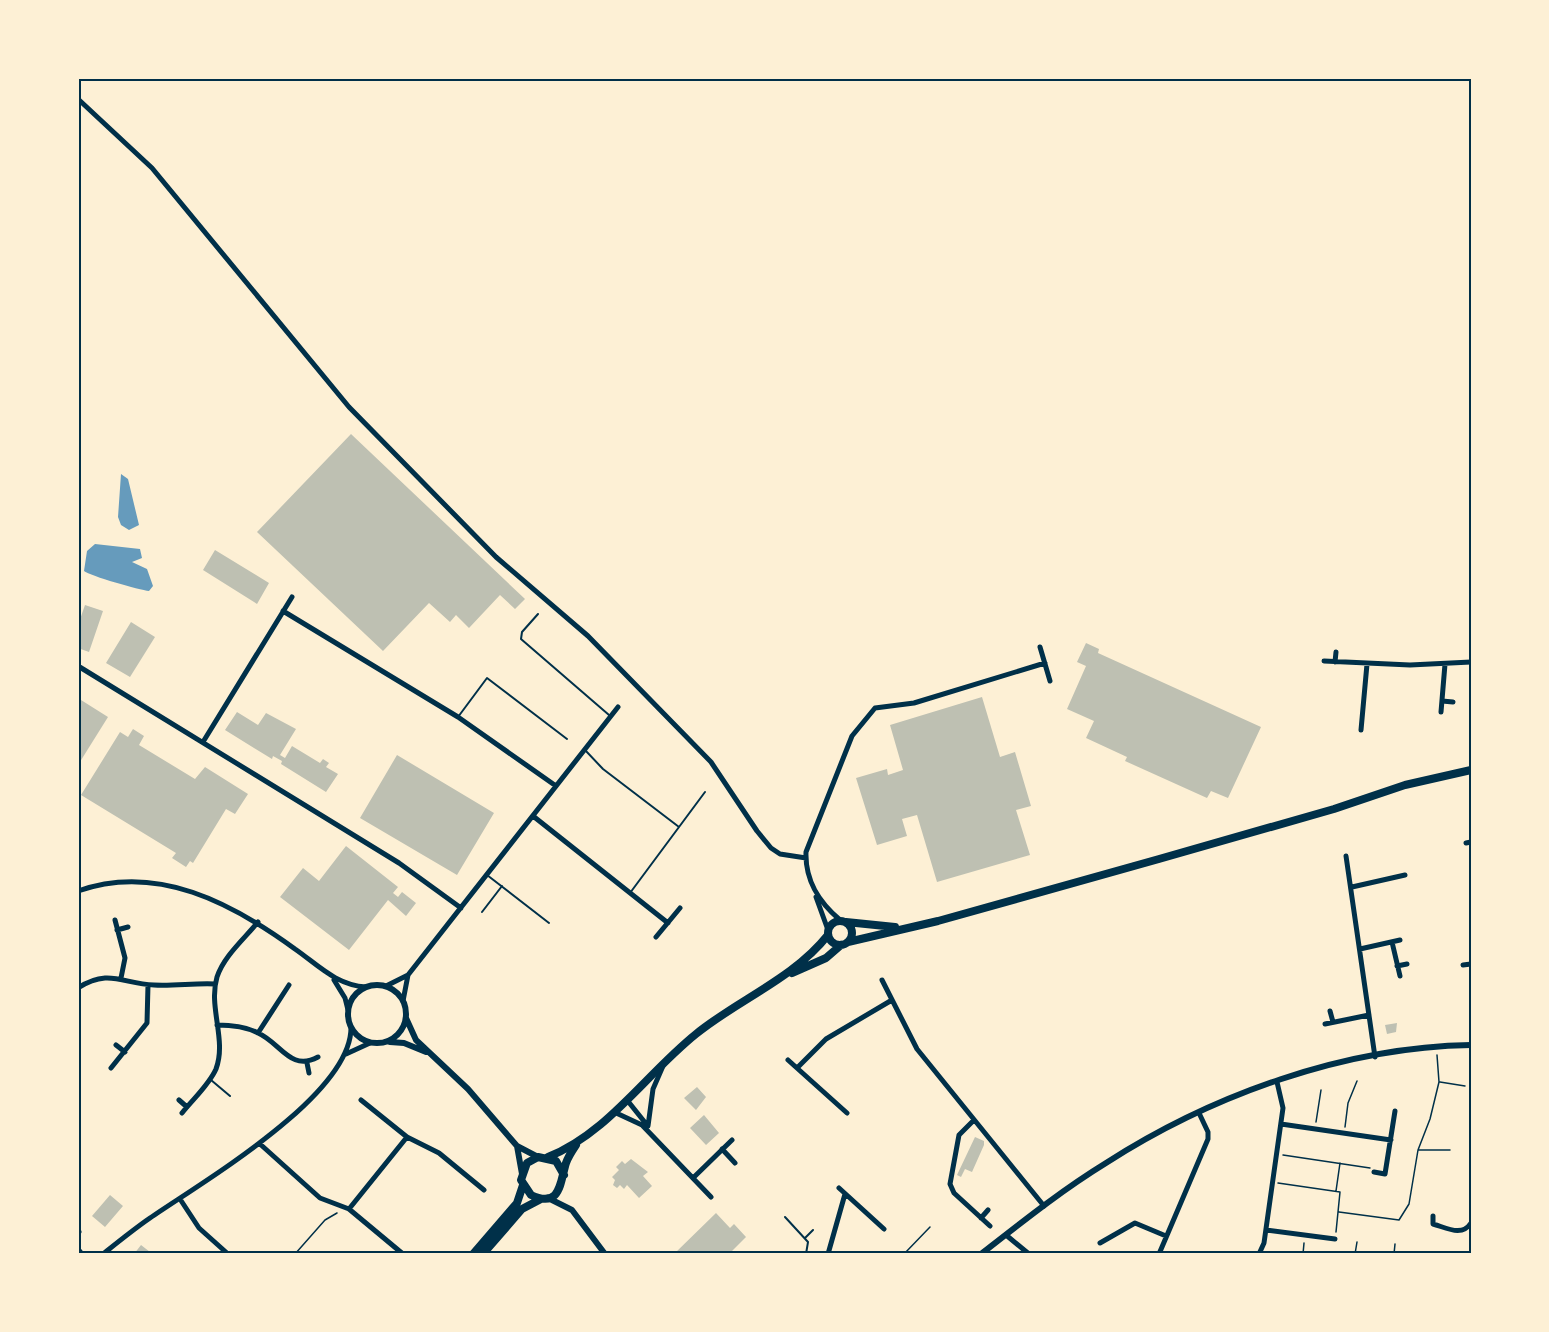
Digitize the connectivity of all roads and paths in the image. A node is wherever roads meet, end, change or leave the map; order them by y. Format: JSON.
{"nodes":[{"id":1,"x":78,"y":99,"type":"edge"},
{"id":2,"x":292,"y":597,"type":"dead end"},
{"id":3,"x":283,"y":611,"type":"junction"},
{"id":4,"x":538,"y":614,"type":"dead end"},
{"id":5,"x":1040,"y":647,"type":"dead end"},
{"id":6,"x":1336,"y":652,"type":"dead end"},
{"id":7,"x":1324,"y":661,"type":"dead end"},
{"id":8,"x":1335,"y":662,"type":"junction"},
{"id":9,"x":1471,"y":662,"type":"edge"},
{"id":10,"x":1045,"y":663,"type":"junction"},
{"id":11,"x":1367,"y":663,"type":"junction"},
{"id":12,"x":1445,"y":663,"type":"junction"},
{"id":13,"x":78,"y":666,"type":"edge"},
{"id":14,"x":1050,"y":681,"type":"dead end"},
{"id":15,"x":1442,"y":701,"type":"junction"},
{"id":16,"x":1453,"y":702,"type":"dead end"},
{"id":17,"x":618,"y":707,"type":"dead end"},
{"id":18,"x":1441,"y":712,"type":"dead end"},
{"id":19,"x":1353,"y":714,"type":"dead end"},
{"id":20,"x":1362,"y":715,"type":"junction"},
{"id":21,"x":458,"y":717,"type":"junction"},
{"id":22,"x":611,"y":717,"type":"junction"},
{"id":23,"x":1361,"y":730,"type":"dead end"},
{"id":24,"x":567,"y":739,"type":"dead end"},
{"id":25,"x":203,"y":742,"type":"junction"},
{"id":26,"x":585,"y":750,"type":"junction"},
{"id":27,"x":1471,"y":770,"type":"edge"},
{"id":28,"x":556,"y":786,"type":"junction"},
{"id":29,"x":705,"y":792,"type":"dead end"},
{"id":30,"x":533,"y":816,"type":"junction"},
{"id":31,"x":679,"y":827,"type":"junction"},
{"id":32,"x":1346,"y":856,"type":"dead end"},
{"id":33,"x":806,"y":858,"type":"junction"},
{"id":34,"x":1397,"y":868,"type":"dead end"},
{"id":35,"x":1405,"y":874,"type":"dead end"},
{"id":36,"x":487,"y":875,"type":"junction"},
{"id":37,"x":1398,"y":876,"type":"junction"},
{"id":38,"x":502,"y":886,"type":"junction"},
{"id":39,"x":1352,"y":887,"type":"junction"},
{"id":40,"x":78,"y":891,"type":"edge"},
{"id":41,"x":630,"y":893,"type":"junction"},
{"id":42,"x":815,"y":893,"type":"junction"},
{"id":43,"x":461,"y":908,"type":"junction"},
{"id":44,"x":680,"y":908,"type":"dead end"},
{"id":45,"x":482,"y":912,"type":"dead end"},
{"id":46,"x":115,"y":920,"type":"dead end"},
{"id":47,"x":843,"y":921,"type":"junction"},
{"id":48,"x":258,"y":922,"type":"junction"},
{"id":49,"x":549,"y":923,"type":"dead end"},
{"id":50,"x":668,"y":923,"type":"junction"},
{"id":51,"x":128,"y":927,"type":"dead end"},
{"id":52,"x":909,"y":927,"type":"junction"},
{"id":53,"x":117,"y":930,"type":"junction"},
{"id":54,"x":828,"y":933,"type":"junction"},
{"id":55,"x":656,"y":938,"type":"dead end"},
{"id":56,"x":1400,"y":940,"type":"dead end"},
{"id":57,"x":1392,"y":942,"type":"junction"},
{"id":58,"x":844,"y":944,"type":"junction"},
{"id":59,"x":1360,"y":949,"type":"junction"},
{"id":60,"x":1407,"y":964,"type":"dead end"},
{"id":61,"x":1471,"y":964,"type":"edge"},
{"id":62,"x":1463,"y":965,"type":"dead end"},
{"id":63,"x":1398,"y":966,"type":"junction"},
{"id":64,"x":788,"y":974,"type":"junction"},
{"id":65,"x":408,"y":975,"type":"junction"},
{"id":66,"x":1400,"y":976,"type":"dead end"},
{"id":67,"x":122,"y":978,"type":"junction"},
{"id":68,"x":333,"y":978,"type":"junction"},
{"id":69,"x":882,"y":980,"type":"dead end"},
{"id":70,"x":215,"y":984,"type":"junction"},
{"id":71,"x":148,"y":985,"type":"junction"},
{"id":72,"x":289,"y":985,"type":"dead end"},
{"id":73,"x":386,"y":986,"type":"junction"},
{"id":74,"x":78,"y":987,"type":"edge"},
{"id":75,"x":366,"y":987,"type":"junction"},
{"id":76,"x":286,"y":993,"type":"junction"},
{"id":77,"x":292,"y":998,"type":"dead end"},
{"id":78,"x":403,"y":1000,"type":"junction"},
{"id":79,"x":892,"y":1000,"type":"junction"},
{"id":80,"x":348,"y":1010,"type":"junction"},
{"id":81,"x":1330,"y":1011,"type":"dead end"},
{"id":82,"x":1369,"y":1015,"type":"junction"},
{"id":83,"x":406,"y":1018,"type":"junction"},
{"id":84,"x":1333,"y":1022,"type":"junction"},
{"id":85,"x":1325,"y":1024,"type":"dead end"},
{"id":86,"x":217,"y":1025,"type":"junction"},
{"id":87,"x":351,"y":1027,"type":"junction"},
{"id":88,"x":258,"y":1033,"type":"junction"},
{"id":89,"x":388,"y":1042,"type":"junction"},
{"id":90,"x":370,"y":1043,"type":"junction"},
{"id":91,"x":116,"y":1045,"type":"dead end"},
{"id":92,"x":1471,"y":1045,"type":"edge"},
{"id":93,"x":124,"y":1052,"type":"junction"},
{"id":94,"x":429,"y":1053,"type":"junction"},
{"id":95,"x":346,"y":1054,"type":"junction"},
{"id":96,"x":1437,"y":1055,"type":"dead end"},
{"id":97,"x":1375,"y":1056,"type":"junction"},
{"id":98,"x":318,"y":1057,"type":"dead end"},
{"id":99,"x":788,"y":1060,"type":"dead end"},
{"id":100,"x":664,"y":1062,"type":"junction"},
{"id":101,"x":307,"y":1063,"type":"junction"},
{"id":102,"x":111,"y":1068,"type":"dead end"},
{"id":103,"x":797,"y":1068,"type":"junction"},
{"id":104,"x":309,"y":1073,"type":"dead end"},
{"id":105,"x":210,"y":1079,"type":"junction"},
{"id":106,"x":1357,"y":1081,"type":"dead end"},
{"id":107,"x":1277,"y":1082,"type":"junction"},
{"id":108,"x":1439,"y":1082,"type":"junction"},
{"id":109,"x":1465,"y":1086,"type":"dead end"},
{"id":110,"x":1321,"y":1090,"type":"dead end"},
{"id":111,"x":230,"y":1096,"type":"dead end"},
{"id":112,"x":179,"y":1100,"type":"dead end"},
{"id":113,"x":361,"y":1100,"type":"dead end"},
{"id":114,"x":627,"y":1100,"type":"junction"},
{"id":115,"x":187,"y":1107,"type":"junction"},
{"id":116,"x":1395,"y":1111,"type":"dead end"},
{"id":117,"x":614,"y":1112,"type":"junction"},
{"id":118,"x":182,"y":1113,"type":"dead end"},
{"id":119,"x":847,"y":1113,"type":"dead end"},
{"id":120,"x":1199,"y":1113,"type":"junction"},
{"id":121,"x":974,"y":1120,"type":"junction"},
{"id":122,"x":1281,"y":1124,"type":"junction"},
{"id":123,"x":648,"y":1126,"type":"junction"},
{"id":124,"x":1315,"y":1129,"type":"junction"},
{"id":125,"x":1344,"y":1133,"type":"junction"},
{"id":126,"x":407,"y":1137,"type":"junction"},
{"id":127,"x":732,"y":1140,"type":"dead end"},
{"id":128,"x":1390,"y":1140,"type":"junction"},
{"id":129,"x":659,"y":1141,"type":"junction"},
{"id":130,"x":260,"y":1144,"type":"junction"},
{"id":131,"x":577,"y":1144,"type":"junction"},
{"id":132,"x":517,"y":1146,"type":"junction"},
{"id":133,"x":722,"y":1149,"type":"junction"},
{"id":134,"x":1418,"y":1150,"type":"junction"},
{"id":135,"x":1450,"y":1150,"type":"dead end"},
{"id":136,"x":1276,"y":1154,"type":"junction"},
{"id":137,"x":538,"y":1157,"type":"junction"},
{"id":138,"x":548,"y":1157,"type":"junction"},
{"id":139,"x":1340,"y":1162,"type":"junction"},
{"id":140,"x":735,"y":1163,"type":"dead end"},
{"id":141,"x":1374,"y":1172,"type":"joint"},
{"id":142,"x":522,"y":1174,"type":"junction"},
{"id":143,"x":564,"y":1175,"type":"junction"},
{"id":144,"x":693,"y":1178,"type":"junction"},
{"id":145,"x":1272,"y":1182,"type":"junction"},
{"id":146,"x":523,"y":1185,"type":"junction"},
{"id":147,"x":839,"y":1188,"type":"dead end"},
{"id":148,"x":484,"y":1190,"type":"dead end"},
{"id":149,"x":1336,"y":1192,"type":"junction"},
{"id":150,"x":845,"y":1194,"type":"junction"},
{"id":151,"x":711,"y":1197,"type":"dead end"},
{"id":152,"x":546,"y":1198,"type":"junction"},
{"id":153,"x":180,"y":1199,"type":"junction"},
{"id":154,"x":339,"y":1206,"type":"junction"},
{"id":155,"x":1044,"y":1206,"type":"junction"},
{"id":156,"x":349,"y":1209,"type":"junction"},
{"id":157,"x":988,"y":1210,"type":"dead end"},
{"id":158,"x":1340,"y":1212,"type":"junction"},
{"id":159,"x":1433,"y":1216,"type":"dead end"},
{"id":160,"x":785,"y":1217,"type":"dead end"},
{"id":161,"x":981,"y":1218,"type":"junction"},
{"id":162,"x":1471,"y":1223,"type":"edge"},
{"id":163,"x":990,"y":1226,"type":"dead end"},
{"id":164,"x":930,"y":1227,"type":"dead end"},
{"id":165,"x":884,"y":1229,"type":"dead end"},
{"id":166,"x":813,"y":1230,"type":"dead end"},
{"id":167,"x":1266,"y":1230,"type":"junction"},
{"id":168,"x":1330,"y":1230,"type":"dead end"},
{"id":169,"x":1006,"y":1235,"type":"junction"},
{"id":170,"x":1305,"y":1235,"type":"junction"},
{"id":171,"x":1166,"y":1236,"type":"junction"},
{"id":172,"x":805,"y":1238,"type":"junction"},
{"id":173,"x":1332,"y":1239,"type":"junction"},
{"id":174,"x":1356,"y":1242,"type":"dead end"},
{"id":175,"x":1100,"y":1244,"type":"dead end"},
{"id":176,"x":1395,"y":1244,"type":"dead end"},
{"id":177,"x":78,"y":1249,"type":"edge"},
{"id":178,"x":226,"y":1253,"type":"edge"},
{"id":179,"x":82,"y":1254,"type":"edge"},
{"id":180,"x":103,"y":1254,"type":"edge"},
{"id":181,"x":295,"y":1254,"type":"edge"},
{"id":182,"x":403,"y":1254,"type":"edge"},
{"id":183,"x":473,"y":1254,"type":"edge"},
{"id":184,"x":483,"y":1254,"type":"edge"},
{"id":185,"x":605,"y":1254,"type":"edge"},
{"id":186,"x":806,"y":1254,"type":"edge"},
{"id":187,"x":828,"y":1254,"type":"edge"},
{"id":188,"x":904,"y":1254,"type":"edge"},
{"id":189,"x":981,"y":1254,"type":"edge"},
{"id":190,"x":1029,"y":1254,"type":"edge"},
{"id":191,"x":1159,"y":1254,"type":"edge"},
{"id":192,"x":1259,"y":1254,"type":"edge"},
{"id":193,"x":1303,"y":1254,"type":"edge"},
{"id":194,"x":1355,"y":1254,"type":"edge"},
{"id":195,"x":1394,"y":1254,"type":"edge"}],
"edges":[{"from":1,"to":33,"type":"street"},
{"from":2,"to":3,"type":"street"},
{"from":3,"to":21,"type":"street"},
{"from":3,"to":25,"type":"street"},
{"from":4,"to":22,"type":"lane"},
{"from":5,"to":10,"type":"street"},
{"from":6,"to":8,"type":"street"},
{"from":7,"to":8,"type":"street"},
{"from":8,"to":11,"type":"street"},
{"from":9,"to":12,"type":"street"},
{"from":10,"to":14,"type":"street"},
{"from":10,"to":33,"type":"street"},
{"from":11,"to":12,"type":"street"},
{"from":11,"to":20,"type":"street"},
{"from":12,"to":15,"type":"street"},
{"from":13,"to":25,"type":"street"},
{"from":15,"to":16,"type":"street"},
{"from":15,"to":18,"type":"street"},
{"from":17,"to":22,"type":"street"},
{"from":19,"to":20,"type":"street"},
{"from":20,"to":23,"type":"street"},
{"from":21,"to":24,"type":"lane"},
{"from":21,"to":28,"type":"street"},
{"from":22,"to":26,"type":"street"},
{"from":25,"to":43,"type":"street"},
{"from":26,"to":28,"type":"street"},
{"from":26,"to":31,"type":"lane"},
{"from":27,"to":52,"type":"main road"},
{"from":28,"to":30,"type":"street"},
{"from":29,"to":31,"type":"lane"},
{"from":30,"to":36,"type":"street"},
{"from":30,"to":41,"type":"street"},
{"from":31,"to":41,"type":"lane"},
{"from":32,"to":39,"type":"street"},
{"from":33,"to":42,"type":"street"},
{"from":34,"to":37,"type":"street"},
{"from":35,"to":37,"type":"street"},
{"from":36,"to":38,"type":"lane"},
{"from":36,"to":43,"type":"street"},
{"from":37,"to":39,"type":"street"},
{"from":38,"to":45,"type":"lane"},
{"from":38,"to":49,"type":"lane"},
{"from":39,"to":59,"type":"street"},
{"from":40,"to":48,"type":"street"},
{"from":41,"to":50,"type":"street"},
{"from":42,"to":47,"type":"street"},
{"from":42,"to":54,"type":"street"},
{"from":43,"to":65,"type":"street"},
{"from":44,"to":50,"type":"street"},
{"from":46,"to":53,"type":"street"},
{"from":47,"to":52,"type":"main road"},
{"from":47,"to":54,"type":"main road"},
{"from":47,"to":58,"type":"main road"},
{"from":48,"to":68,"type":"street"},
{"from":48,"to":70,"type":"street"},
{"from":50,"to":55,"type":"street"},
{"from":51,"to":53,"type":"street"},
{"from":52,"to":58,"type":"main road"},
{"from":53,"to":67,"type":"street"},
{"from":54,"to":58,"type":"main road"},
{"from":54,"to":64,"type":"main road"},
{"from":56,"to":57,"type":"street"},
{"from":57,"to":59,"type":"street"},
{"from":57,"to":63,"type":"street"},
{"from":58,"to":64,"type":"main road"},
{"from":59,"to":82,"type":"street"},
{"from":60,"to":63,"type":"street"},
{"from":61,"to":62,"type":"street"},
{"from":63,"to":66,"type":"street"},
{"from":64,"to":100,"type":"main road"},
{"from":65,"to":73,"type":"street"},
{"from":65,"to":78,"type":"street"},
{"from":67,"to":71,"type":"street"},
{"from":67,"to":74,"type":"street"},
{"from":68,"to":75,"type":"street"},
{"from":68,"to":80,"type":"street"},
{"from":69,"to":79,"type":"street"},
{"from":70,"to":71,"type":"street"},
{"from":70,"to":86,"type":"street"},
{"from":71,"to":93,"type":"street"},
{"from":72,"to":76,"type":"street"},
{"from":73,"to":75,"type":"street"},
{"from":73,"to":78,"type":"street"},
{"from":75,"to":80,"type":"street"},
{"from":76,"to":77,"type":"street"},
{"from":76,"to":88,"type":"street"},
{"from":78,"to":83,"type":"street"},
{"from":79,"to":103,"type":"street"},
{"from":79,"to":121,"type":"street"},
{"from":80,"to":87,"type":"street"},
{"from":81,"to":84,"type":"street"},
{"from":82,"to":84,"type":"street"},
{"from":82,"to":97,"type":"street"},
{"from":83,"to":89,"type":"street"},
{"from":83,"to":94,"type":"street"},
{"from":84,"to":85,"type":"street"},
{"from":86,"to":88,"type":"street"},
{"from":86,"to":105,"type":"street"},
{"from":87,"to":90,"type":"street"},
{"from":87,"to":95,"type":"street"},
{"from":88,"to":101,"type":"street"},
{"from":89,"to":90,"type":"street"},
{"from":89,"to":94,"type":"street"},
{"from":90,"to":95,"type":"street"},
{"from":91,"to":93,"type":"street"},
{"from":92,"to":97,"type":"street"},
{"from":93,"to":102,"type":"street"},
{"from":94,"to":132,"type":"street"},
{"from":95,"to":130,"type":"street"},
{"from":96,"to":108,"type":"path"},
{"from":97,"to":107,"type":"street"},
{"from":98,"to":101,"type":"street"},
{"from":99,"to":103,"type":"street"},
{"from":100,"to":114,"type":"main road"},
{"from":100,"to":123,"type":"street"},
{"from":101,"to":104,"type":"street"},
{"from":103,"to":119,"type":"street"},
{"from":105,"to":111,"type":"lane"},
{"from":105,"to":115,"type":"street"},
{"from":106,"to":125,"type":"path"},
{"from":107,"to":120,"type":"street"},
{"from":107,"to":122,"type":"street"},
{"from":108,"to":109,"type":"path"},
{"from":108,"to":134,"type":"path"},
{"from":110,"to":124,"type":"path"},
{"from":112,"to":115,"type":"street"},
{"from":113,"to":126,"type":"street"},
{"from":114,"to":117,"type":"main road"},
{"from":114,"to":123,"type":"street"},
{"from":115,"to":118,"type":"street"},
{"from":116,"to":128,"type":"street"},
{"from":117,"to":129,"type":"street"},
{"from":117,"to":131,"type":"main road"},
{"from":120,"to":155,"type":"street"},
{"from":120,"to":171,"type":"street"},
{"from":121,"to":155,"type":"street"},
{"from":121,"to":161,"type":"street"},
{"from":122,"to":124,"type":"street"},
{"from":122,"to":136,"type":"street"},
{"from":123,"to":129,"type":"street"},
{"from":124,"to":125,"type":"street"},
{"from":125,"to":128,"type":"street"},
{"from":126,"to":148,"type":"street"},
{"from":126,"to":156,"type":"street"},
{"from":127,"to":133,"type":"street"},
{"from":128,"to":141,"type":"street"},
{"from":129,"to":144,"type":"street"},
{"from":130,"to":153,"type":"street"},
{"from":130,"to":154,"type":"street"},
{"from":131,"to":138,"type":"main road"},
{"from":131,"to":143,"type":"main road"},
{"from":132,"to":137,"type":"street"},
{"from":132,"to":142,"type":"street"},
{"from":133,"to":140,"type":"street"},
{"from":133,"to":144,"type":"street"},
{"from":134,"to":135,"type":"path"},
{"from":134,"to":158,"type":"path"},
{"from":136,"to":139,"type":"path"},
{"from":136,"to":145,"type":"street"},
{"from":137,"to":138,"type":"main road"},
{"from":137,"to":142,"type":"main road"},
{"from":138,"to":143,"type":"main road"},
{"from":139,"to":141,"type":"path"},
{"from":139,"to":149,"type":"path"},
{"from":142,"to":146,"type":"main road"},
{"from":143,"to":152,"type":"main road"},
{"from":144,"to":151,"type":"street"},
{"from":145,"to":149,"type":"path"},
{"from":145,"to":167,"type":"street"},
{"from":146,"to":152,"type":"main road"},
{"from":146,"to":183,"type":"main road"},
{"from":147,"to":150,"type":"street"},
{"from":149,"to":158,"type":"path"},
{"from":150,"to":165,"type":"street"},
{"from":150,"to":187,"type":"street"},
{"from":152,"to":184,"type":"main road"},
{"from":152,"to":185,"type":"street"},
{"from":153,"to":178,"type":"street"},
{"from":153,"to":180,"type":"street"},
{"from":154,"to":156,"type":"street"},
{"from":154,"to":181,"type":"path"},
{"from":155,"to":169,"type":"street"},
{"from":156,"to":182,"type":"street"},
{"from":157,"to":161,"type":"street"},
{"from":158,"to":173,"type":"path"},
{"from":159,"to":162,"type":"street"},
{"from":160,"to":172,"type":"lane"},
{"from":161,"to":163,"type":"street"},
{"from":164,"to":188,"type":"path"},
{"from":166,"to":172,"type":"lane"},
{"from":167,"to":170,"type":"street"},
{"from":167,"to":192,"type":"street"},
{"from":168,"to":173,"type":"street"},
{"from":169,"to":189,"type":"street"},
{"from":169,"to":190,"type":"street"},
{"from":170,"to":173,"type":"street"},
{"from":170,"to":193,"type":"path"},
{"from":171,"to":175,"type":"street"},
{"from":171,"to":191,"type":"street"},
{"from":172,"to":186,"type":"lane"},
{"from":174,"to":194,"type":"path"},
{"from":176,"to":195,"type":"path"},
{"from":177,"to":179,"type":"street"}]}
